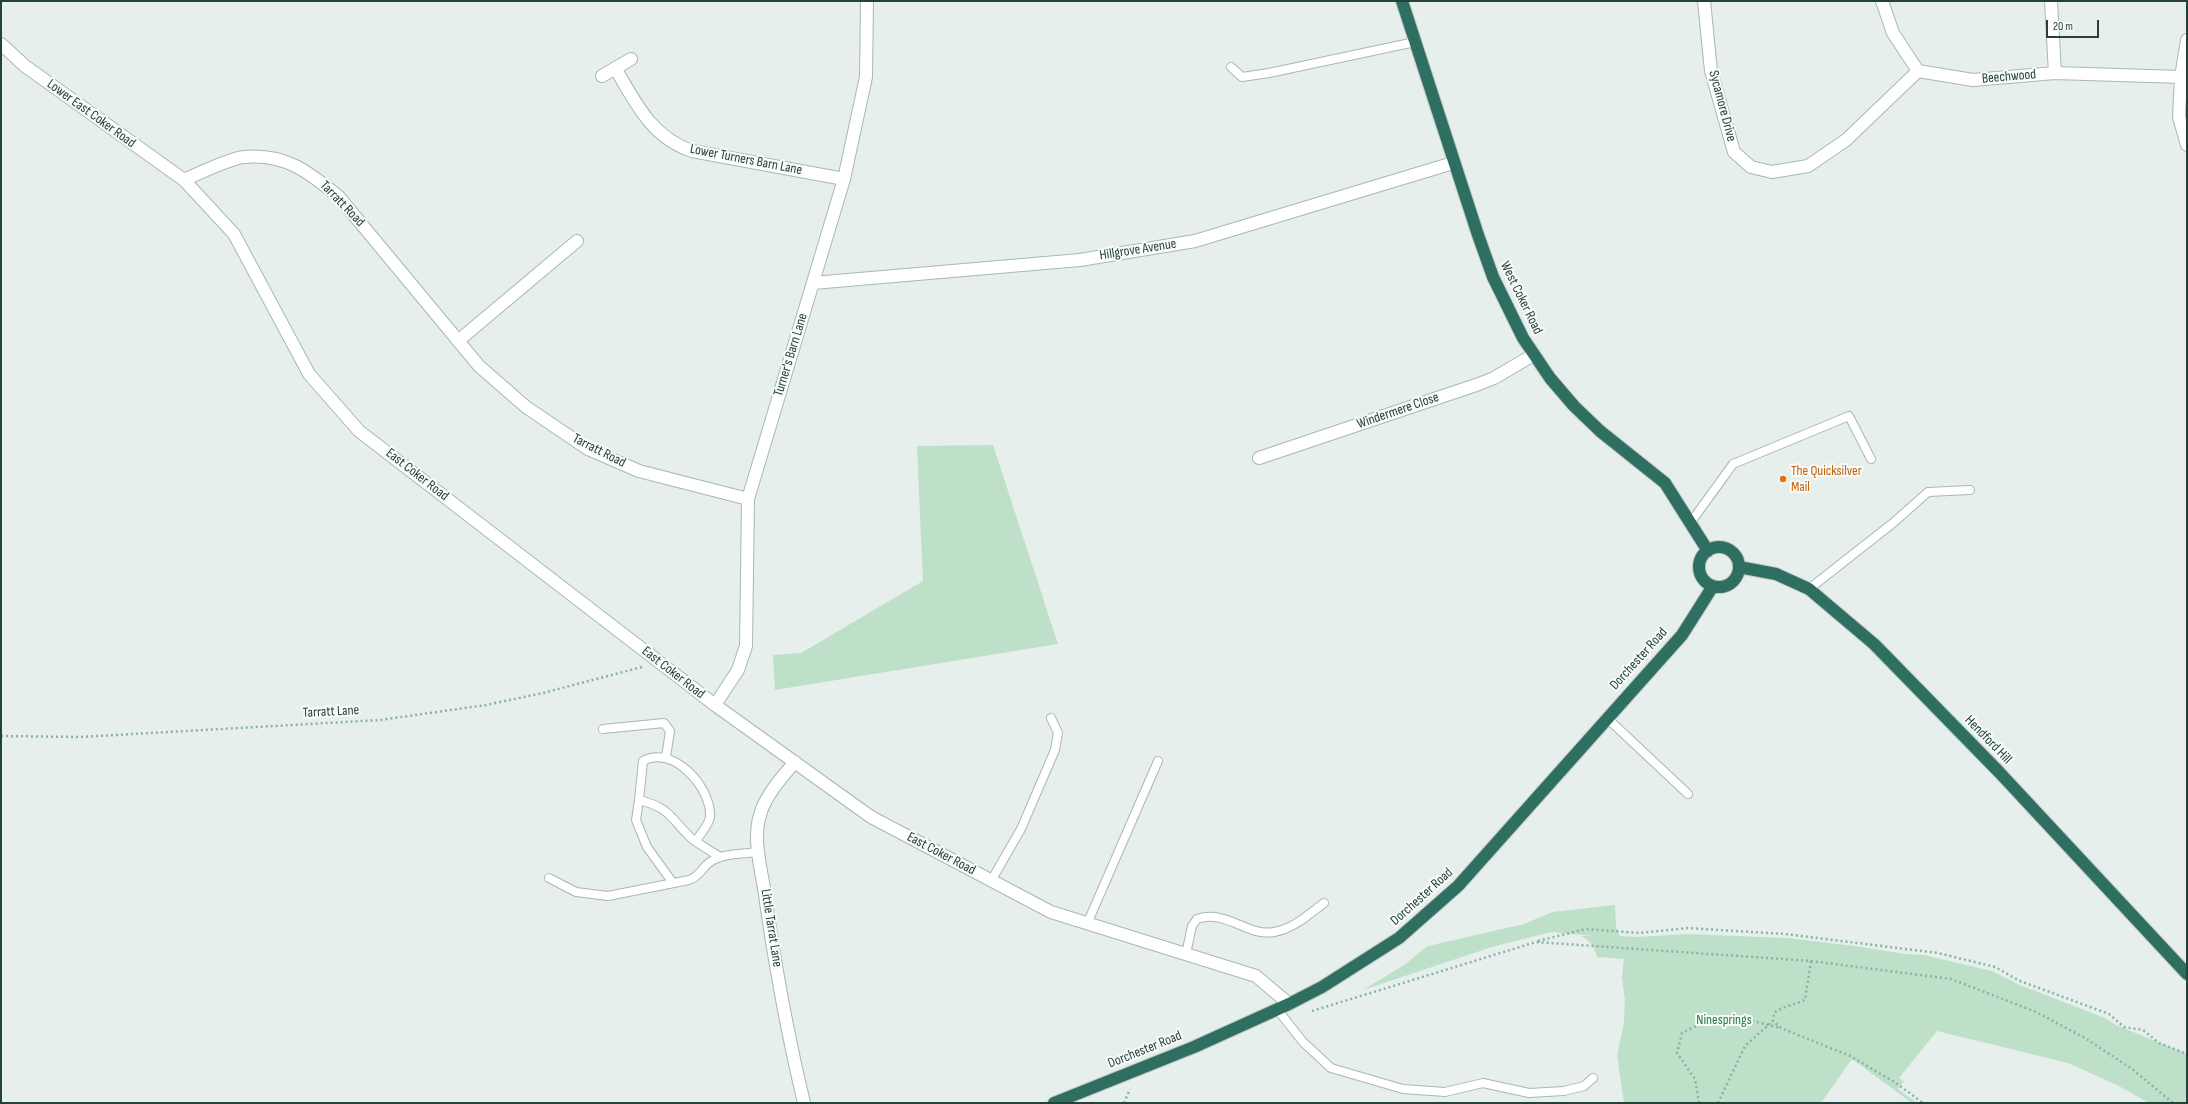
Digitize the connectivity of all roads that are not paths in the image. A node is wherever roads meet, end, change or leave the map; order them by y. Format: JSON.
{"nodes":[{"id":1,"x":867,"y":1,"type":"edge"},
{"id":2,"x":1402,"y":1,"type":"edge"},
{"id":3,"x":1704,"y":1,"type":"edge"},
{"id":4,"x":1882,"y":1,"type":"edge"},
{"id":5,"x":2051,"y":1,"type":"edge"},
{"id":6,"x":2187,"y":40,"type":"edge"},
{"id":7,"x":1415,"y":42,"type":"junction"},
{"id":8,"x":1,"y":44,"type":"edge"},
{"id":9,"x":631,"y":59,"type":"dead end"},
{"id":10,"x":1231,"y":67,"type":"dead end"},
{"id":11,"x":615,"y":68,"type":"junction"},
{"id":12,"x":1918,"y":71,"type":"junction"},
{"id":13,"x":2055,"y":73,"type":"junction"},
{"id":14,"x":602,"y":76,"type":"dead end"},
{"id":15,"x":2181,"y":76,"type":"junction"},
{"id":16,"x":2187,"y":145,"type":"edge"},
{"id":17,"x":1453,"y":163,"type":"junction"},
{"id":18,"x":844,"y":179,"type":"junction"},
{"id":19,"x":184,"y":180,"type":"junction"},
{"id":20,"x":577,"y":241,"type":"dead end"},
{"id":21,"x":813,"y":283,"type":"junction"},
{"id":22,"x":458,"y":340,"type":"junction"},
{"id":23,"x":1533,"y":355,"type":"junction"},
{"id":24,"x":1259,"y":458,"type":"dead end"},
{"id":25,"x":1870,"y":459,"type":"dead end"},
{"id":26,"x":1970,"y":490,"type":"dead end"},
{"id":27,"x":748,"y":499,"type":"junction"},
{"id":28,"x":1691,"y":522,"type":"junction"},
{"id":29,"x":1708,"y":551,"type":"junction"},
{"id":30,"x":1739,"y":567,"type":"junction"},
{"id":31,"x":1713,"y":586,"type":"junction"},
{"id":32,"x":1809,"y":589,"type":"junction"},
{"id":33,"x":714,"y":705,"type":"junction"},
{"id":34,"x":1051,"y":718,"type":"dead end"},
{"id":35,"x":1607,"y":718,"type":"junction"},
{"id":36,"x":603,"y":729,"type":"dead end"},
{"id":37,"x":666,"y":757,"type":"junction"},
{"id":38,"x":1158,"y":761,"type":"dead end"},
{"id":39,"x":795,"y":762,"type":"junction"},
{"id":40,"x":1688,"y":794,"type":"dead end"},
{"id":41,"x":638,"y":800,"type":"junction"},
{"id":42,"x":696,"y":841,"type":"junction"},
{"id":43,"x":759,"y":852,"type":"junction"},
{"id":44,"x":720,"y":857,"type":"junction"},
{"id":45,"x":549,"y":878,"type":"dead end"},
{"id":46,"x":991,"y":881,"type":"junction"},
{"id":47,"x":673,"y":883,"type":"junction"},
{"id":48,"x":1324,"y":903,"type":"dead end"},
{"id":49,"x":1087,"y":924,"type":"junction"},
{"id":50,"x":1186,"y":954,"type":"junction"},
{"id":51,"x":2187,"y":974,"type":"edge"},
{"id":52,"x":1289,"y":1004,"type":"junction"},
{"id":53,"x":1281,"y":1014,"type":"junction"},
{"id":54,"x":1592,"y":1078,"type":"dead end"},
{"id":55,"x":804,"y":1103,"type":"edge"},
{"id":56,"x":1054,"y":1103,"type":"edge"}],
"edges":[{"from":1,"to":18,"type":"street","name":"Turner's Barn Lane"},
{"from":2,"to":7,"type":"highway","name":"West Coker Road"},
{"from":3,"to":12,"type":"street","name":"Sycamore Drive"},
{"from":4,"to":12,"type":"street"},
{"from":5,"to":13,"type":"street"},
{"from":6,"to":15,"type":"street"},
{"from":7,"to":10,"type":"lane"},
{"from":7,"to":17,"type":"highway","name":"West Coker Road"},
{"from":8,"to":19,"type":"street","name":"Lower East Coker Road"},
{"from":9,"to":11,"type":"street"},
{"from":11,"to":14,"type":"street"},
{"from":11,"to":18,"type":"street","name":"Lower Turners Barn Lane"},
{"from":12,"to":13,"type":"street","name":"Beechwood"},
{"from":13,"to":15,"type":"street","name":"Beechwood"},
{"from":15,"to":16,"type":"street"},
{"from":17,"to":21,"type":"street","name":"Hillgrove Avenue"},
{"from":17,"to":23,"type":"highway","name":"West Coker Road"},
{"from":18,"to":21,"type":"street","name":"Turner's Barn Lane"},
{"from":19,"to":22,"type":"street","name":"Tarratt Road"},
{"from":19,"to":33,"type":"street","name":"East Coker Road"},
{"from":20,"to":22,"type":"street"},
{"from":21,"to":27,"type":"street","name":"Turner's Barn Lane"},
{"from":22,"to":27,"type":"street","name":"Tarratt Road"},
{"from":23,"to":24,"type":"street","name":"Windermere Close"},
{"from":23,"to":28,"type":"highway","name":"West Coker Road"},
{"from":25,"to":28,"type":"lane"},
{"from":26,"to":32,"type":"lane"},
{"from":27,"to":33,"type":"street","name":"Turner's Barn Lane"},
{"from":28,"to":29,"type":"highway","name":"West Coker Road"},
{"from":29,"to":30,"type":"highway"},
{"from":29,"to":31,"type":"highway"},
{"from":30,"to":31,"type":"highway"},
{"from":30,"to":32,"type":"highway","name":"Hendford Hill"},
{"from":31,"to":35,"type":"highway","name":"Dorchester Road"},
{"from":32,"to":51,"type":"highway","name":"Hendford Hill"},
{"from":33,"to":39,"type":"street","name":"East Coker Road"},
{"from":34,"to":46,"type":"lane"},
{"from":35,"to":40,"type":"lane"},
{"from":35,"to":52,"type":"highway","name":"Dorchester Road"},
{"from":36,"to":37,"type":"lane"},
{"from":37,"to":41,"type":"lane"},
{"from":37,"to":42,"type":"lane"},
{"from":38,"to":49,"type":"lane"},
{"from":39,"to":43,"type":"street","name":"Little Tarrat Lane"},
{"from":39,"to":46,"type":"street","name":"East Coker Road"},
{"from":41,"to":42,"type":"lane"},
{"from":41,"to":47,"type":"lane"},
{"from":42,"to":44,"type":"lane"},
{"from":43,"to":44,"type":"lane"},
{"from":43,"to":55,"type":"street","name":"Little Tarrat Lane"},
{"from":44,"to":47,"type":"lane"},
{"from":45,"to":47,"type":"lane"},
{"from":46,"to":49,"type":"street","name":"East Coker Road"},
{"from":48,"to":50,"type":"lane"},
{"from":49,"to":50,"type":"street","name":"East Coker Road"},
{"from":50,"to":52,"type":"street","name":"East Coker Road"},
{"from":52,"to":53,"type":"highway","name":"Dorchester Road"},
{"from":53,"to":54,"type":"lane"},
{"from":53,"to":56,"type":"highway","name":"Dorchester Road"}]}
